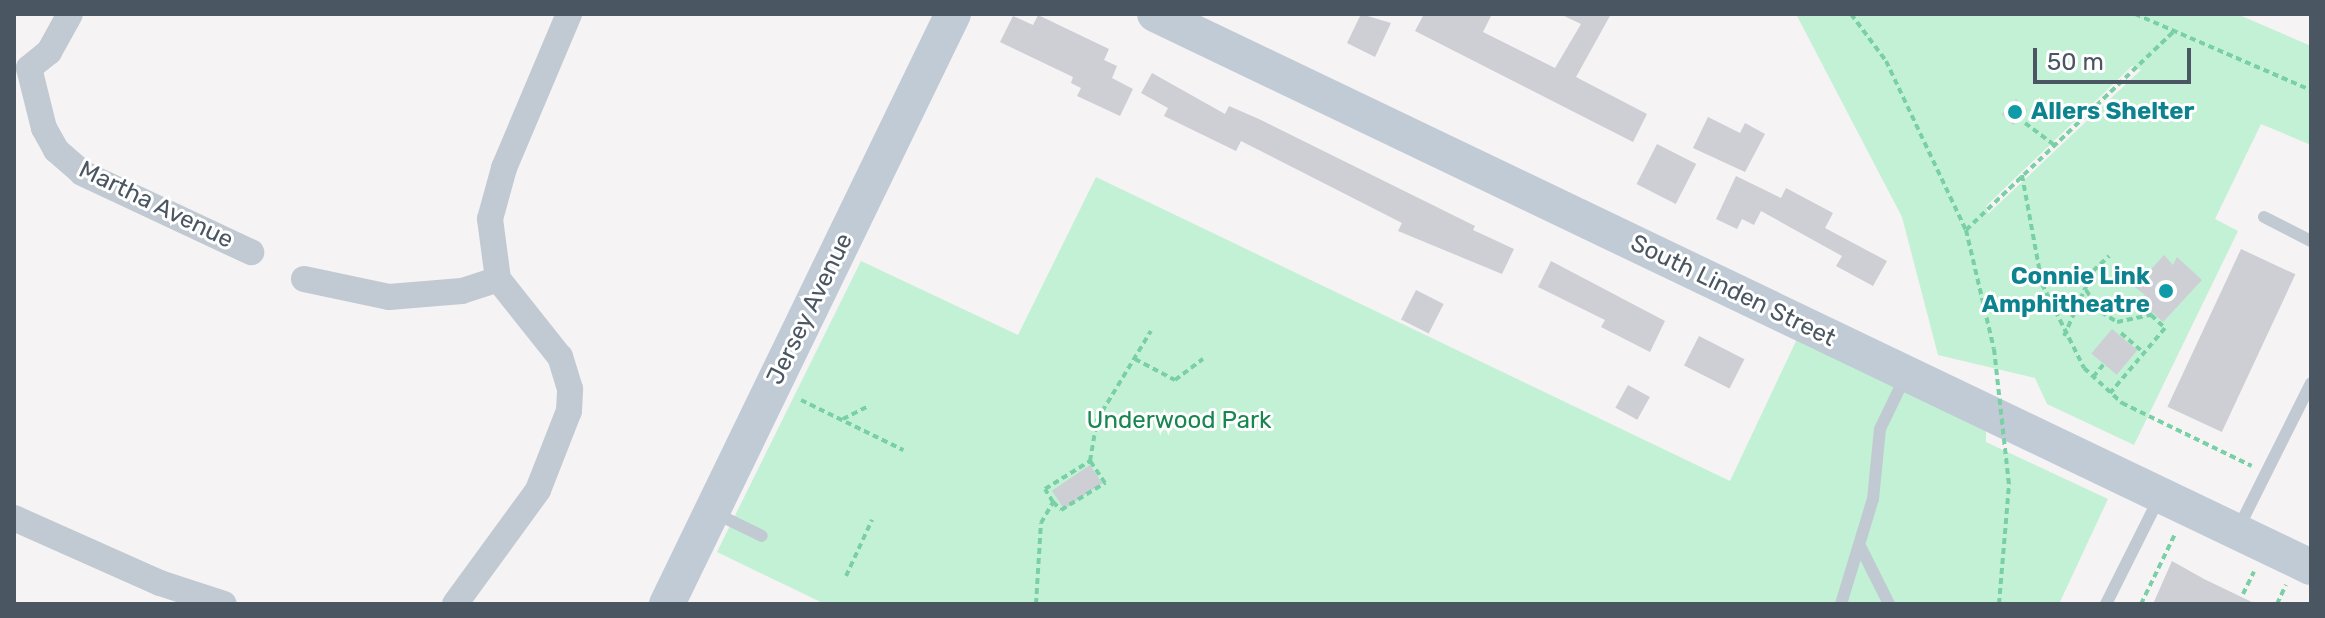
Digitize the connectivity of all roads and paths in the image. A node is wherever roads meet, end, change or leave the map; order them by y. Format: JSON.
{"nodes":[{"id":1,"x":70,"y":14,"type":"edge"},
{"id":2,"x":569,"y":14,"type":"edge"},
{"id":3,"x":953,"y":14,"type":"edge"},
{"id":4,"x":1155,"y":14,"type":"edge"},
{"id":5,"x":1851,"y":14,"type":"edge"},
{"id":6,"x":2135,"y":14,"type":"edge"},
{"id":7,"x":2174,"y":31,"type":"junction"},
{"id":8,"x":22,"y":69,"type":"edge"},
{"id":9,"x":2311,"y":90,"type":"edge"},
{"id":10,"x":2025,"y":123,"type":"dead end"},
{"id":11,"x":2054,"y":145,"type":"junction"},
{"id":12,"x":2022,"y":175,"type":"junction"},
{"id":13,"x":2264,"y":217,"type":"dead end"},
{"id":14,"x":1966,"y":230,"type":"junction"},
{"id":15,"x":2311,"y":241,"type":"edge"},
{"id":16,"x":251,"y":252,"type":"dead end"},
{"id":17,"x":2109,"y":256,"type":"dead end"},
{"id":18,"x":304,"y":279,"type":"dead end"},
{"id":19,"x":498,"y":279,"type":"junction"},
{"id":20,"x":2086,"y":290,"type":"junction"},
{"id":21,"x":2135,"y":300,"type":"dead end"},
{"id":22,"x":2151,"y":315,"type":"junction"},
{"id":23,"x":2130,"y":323,"type":"junction"},
{"id":24,"x":1151,"y":331,"type":"dead end"},
{"id":25,"x":2064,"y":336,"type":"junction"},
{"id":26,"x":2144,"y":353,"type":"junction"},
{"id":27,"x":1135,"y":359,"type":"junction"},
{"id":28,"x":1203,"y":359,"type":"dead end"},
{"id":29,"x":2104,"y":364,"type":"dead end"},
{"id":30,"x":1907,"y":374,"type":"junction"},
{"id":31,"x":2093,"y":377,"type":"junction"},
{"id":32,"x":2311,"y":383,"type":"edge"},
{"id":33,"x":2110,"y":393,"type":"junction"},
{"id":34,"x":801,"y":400,"type":"dead end"},
{"id":35,"x":867,"y":407,"type":"dead end"},
{"id":36,"x":843,"y":419,"type":"junction"},
{"id":37,"x":903,"y":450,"type":"dead end"},
{"id":38,"x":1090,"y":461,"type":"junction"},
{"id":39,"x":2267,"y":473,"type":"junction"},
{"id":40,"x":2160,"y":495,"type":"junction"},
{"id":41,"x":1053,"y":502,"type":"junction"},
{"id":42,"x":713,"y":511,"type":"junction"},
{"id":43,"x":14,"y":518,"type":"edge"},
{"id":44,"x":872,"y":520,"type":"dead end"},
{"id":45,"x":2178,"y":530,"type":"dead end"},
{"id":46,"x":2237,"y":532,"type":"junction"},
{"id":47,"x":762,"y":536,"type":"dead end"},
{"id":48,"x":1861,"y":548,"type":"junction"},
{"id":49,"x":2256,"y":568,"type":"dead end"},
{"id":50,"x":2299,"y":575,"type":"edge"},
{"id":51,"x":846,"y":576,"type":"dead end"},
{"id":52,"x":2243,"y":594,"type":"dead end"},
{"id":53,"x":224,"y":604,"type":"edge"},
{"id":54,"x":455,"y":604,"type":"edge"},
{"id":55,"x":667,"y":604,"type":"edge"},
{"id":56,"x":1036,"y":604,"type":"edge"},
{"id":57,"x":1841,"y":604,"type":"edge"},
{"id":58,"x":1889,"y":604,"type":"edge"},
{"id":59,"x":1999,"y":604,"type":"edge"},
{"id":60,"x":2106,"y":604,"type":"edge"},
{"id":61,"x":2141,"y":604,"type":"edge"},
{"id":62,"x":2277,"y":604,"type":"edge"}],
"edges":[{"from":1,"to":8,"type":"street"},
{"from":2,"to":19,"type":"street"},
{"from":3,"to":42,"type":"main road","name":"Jersey Avenue"},
{"from":4,"to":30,"type":"main road","name":"South Linden Street"},
{"from":5,"to":14,"type":"path"},
{"from":6,"to":7,"type":"path"},
{"from":7,"to":9,"type":"path"},
{"from":7,"to":11,"type":"path"},
{"from":8,"to":16,"type":"street","name":"Martha Avenue"},
{"from":10,"to":11,"type":"path"},
{"from":11,"to":12,"type":"path"},
{"from":12,"to":14,"type":"path"},
{"from":12,"to":25,"type":"path"},
{"from":13,"to":15,"type":"lane"},
{"from":14,"to":59,"type":"path","bridge":true},
{"from":17,"to":20,"type":"path"},
{"from":18,"to":19,"type":"street"},
{"from":19,"to":54,"type":"street"},
{"from":20,"to":23,"type":"path"},
{"from":20,"to":25,"type":"path"},
{"from":21,"to":22,"type":"path"},
{"from":22,"to":23,"type":"path"},
{"from":22,"to":26,"type":"path"},
{"from":23,"to":26,"type":"path"},
{"from":24,"to":27,"type":"path"},
{"from":25,"to":31,"type":"path"},
{"from":26,"to":33,"type":"path"},
{"from":27,"to":28,"type":"path"},
{"from":27,"to":38,"type":"path"},
{"from":29,"to":31,"type":"path"},
{"from":30,"to":40,"type":"main road","name":"South Linden Street"},
{"from":30,"to":48,"type":"lane"},
{"from":31,"to":33,"type":"path"},
{"from":32,"to":39,"type":"lane"},
{"from":33,"to":39,"type":"path"},
{"from":34,"to":36,"type":"path"},
{"from":35,"to":36,"type":"path"},
{"from":36,"to":37,"type":"path"},
{"from":38,"to":41,"type":"path"},
{"from":38,"to":41,"type":"path"},
{"from":39,"to":46,"type":"lane"},
{"from":40,"to":46,"type":"main road","name":"South Linden Street"},
{"from":40,"to":60,"type":"lane"},
{"from":41,"to":56,"type":"path"},
{"from":42,"to":47,"type":"lane"},
{"from":42,"to":55,"type":"main road","name":"Jersey Avenue"},
{"from":43,"to":53,"type":"street"},
{"from":44,"to":51,"type":"path"},
{"from":45,"to":61,"type":"path"},
{"from":46,"to":50,"type":"main road","name":"South Linden Street"},
{"from":48,"to":57,"type":"lane"},
{"from":48,"to":58,"type":"lane"},
{"from":49,"to":52,"type":"path"},
{"from":50,"to":62,"type":"path"}]}
